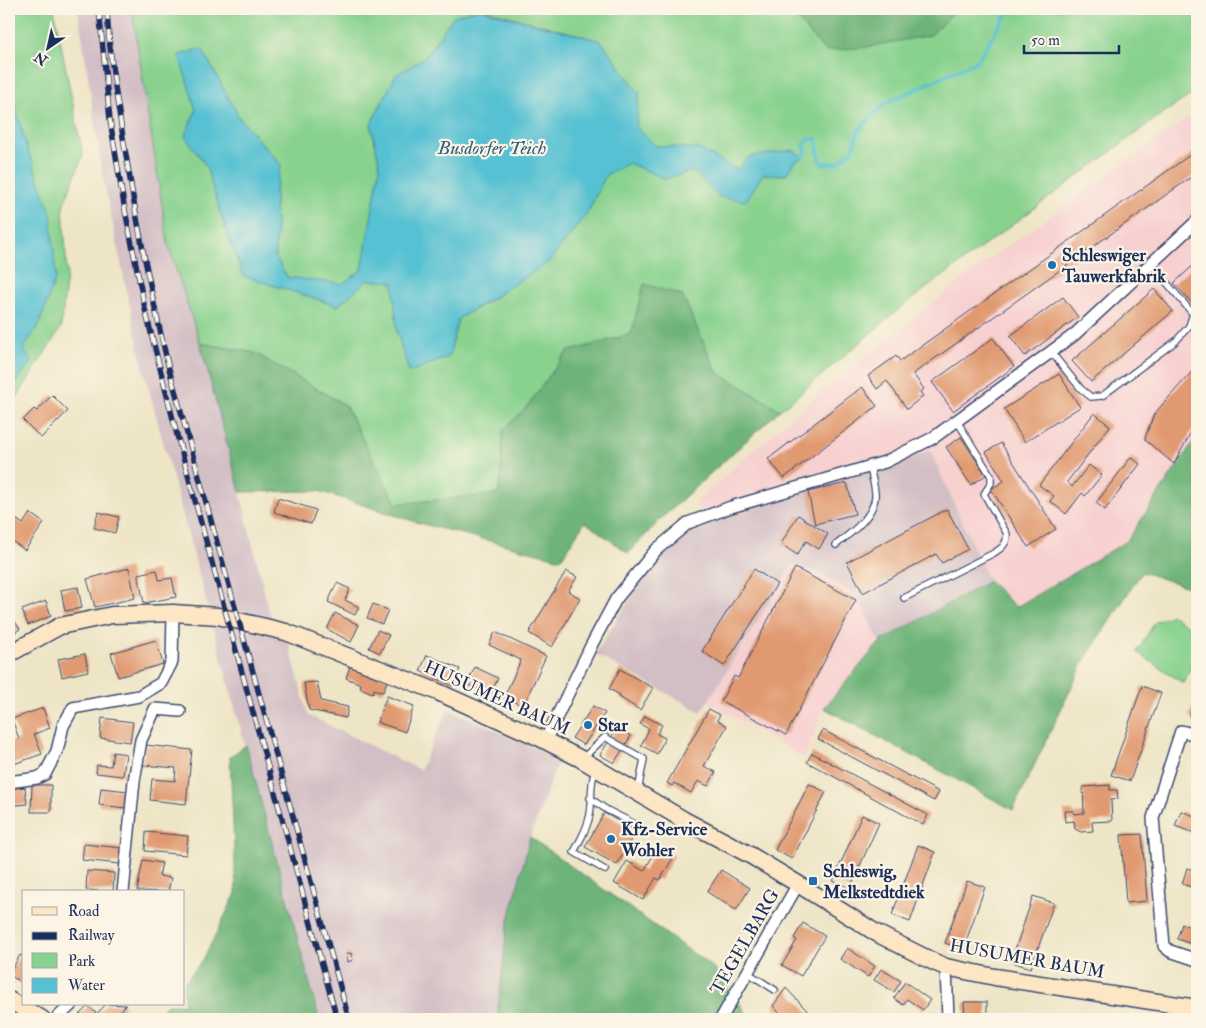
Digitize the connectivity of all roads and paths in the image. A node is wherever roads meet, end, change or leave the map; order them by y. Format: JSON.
{"nodes":[{"id":1,"x":1197,"y":221,"type":"edge"},
{"id":2,"x":1151,"y":264,"type":"junction"},
{"id":3,"x":1051,"y":352,"type":"junction"},
{"id":4,"x":957,"y":421,"type":"junction"},
{"id":5,"x":870,"y":466,"type":"junction"},
{"id":6,"x":836,"y":546,"type":"dead end"},
{"id":7,"x":904,"y":598,"type":"dead end"},
{"id":8,"x":173,"y":613,"type":"junction"},
{"id":9,"x":9,"y":654,"type":"edge"},
{"id":10,"x":180,"y":712,"type":"dead end"},
{"id":11,"x":1197,"y":734,"type":"edge"},
{"id":12,"x":545,"y":741,"type":"junction"},
{"id":13,"x":581,"y":760,"type":"junction"},
{"id":14,"x":596,"y":768,"type":"junction"},
{"id":15,"x":9,"y":782,"type":"edge"},
{"id":16,"x":638,"y":793,"type":"junction"},
{"id":17,"x":590,"y":798,"type":"junction"},
{"id":18,"x":641,"y":827,"type":"dead end"},
{"id":19,"x":604,"y":870,"type":"dead end"},
{"id":20,"x":798,"y":884,"type":"junction"},
{"id":21,"x":123,"y":890,"type":"edge"},
{"id":22,"x":1197,"y":960,"type":"edge"},
{"id":23,"x":946,"y":967,"type":"junction"},
{"id":24,"x":748,"y":973,"type":"junction"},
{"id":25,"x":775,"y":990,"type":"dead end"},
{"id":26,"x":9,"y":1000,"type":"edge"},
{"id":27,"x":70,"y":1006,"type":"edge"},
{"id":28,"x":1197,"y":1008,"type":"edge"},
{"id":29,"x":722,"y":1017,"type":"dead end"},
{"id":30,"x":42,"y":1019,"type":"edge"},
{"id":31,"x":56,"y":1019,"type":"edge"},
{"id":32,"x":948,"y":1019,"type":"edge"}],
"edges":[{"from":1,"to":2,"type":"street"},
{"from":2,"to":3,"type":"street"},
{"from":2,"to":3,"type":"lane"},
{"from":3,"to":4,"type":"street"},
{"from":4,"to":5,"type":"street"},
{"from":4,"to":7,"type":"lane"},
{"from":5,"to":6,"type":"lane"},
{"from":5,"to":12,"type":"street"},
{"from":8,"to":9,"type":"street","name":"HUSUMER BAUM"},
{"from":8,"to":12,"type":"street","name":"HUSUMER BAUM"},
{"from":8,"to":15,"type":"street"},
{"from":10,"to":21,"type":"street"},
{"from":11,"to":22,"type":"street"},
{"from":12,"to":13,"type":"street","name":"HUSUMER BAUM"},
{"from":13,"to":14,"type":"street","name":"HUSUMER BAUM"},
{"from":13,"to":16,"type":"lane"},
{"from":14,"to":16,"type":"street","name":"HUSUMER BAUM"},
{"from":14,"to":17,"type":"lane"},
{"from":16,"to":20,"type":"street","name":"HUSUMER BAUM"},
{"from":17,"to":18,"type":"lane"},
{"from":17,"to":19,"type":"lane"},
{"from":20,"to":23,"type":"street","name":"HUSUMER BAUM"},
{"from":20,"to":24,"type":"street","name":"TEGELBARG"},
{"from":23,"to":28,"type":"street","name":"HUSUMER BAUM"},
{"from":23,"to":32,"type":"street"},
{"from":24,"to":25,"type":"lane"},
{"from":24,"to":29,"type":"street","name":"TEGELBARG"},
{"from":26,"to":30,"type":"street"},
{"from":27,"to":31,"type":"street"}]}
